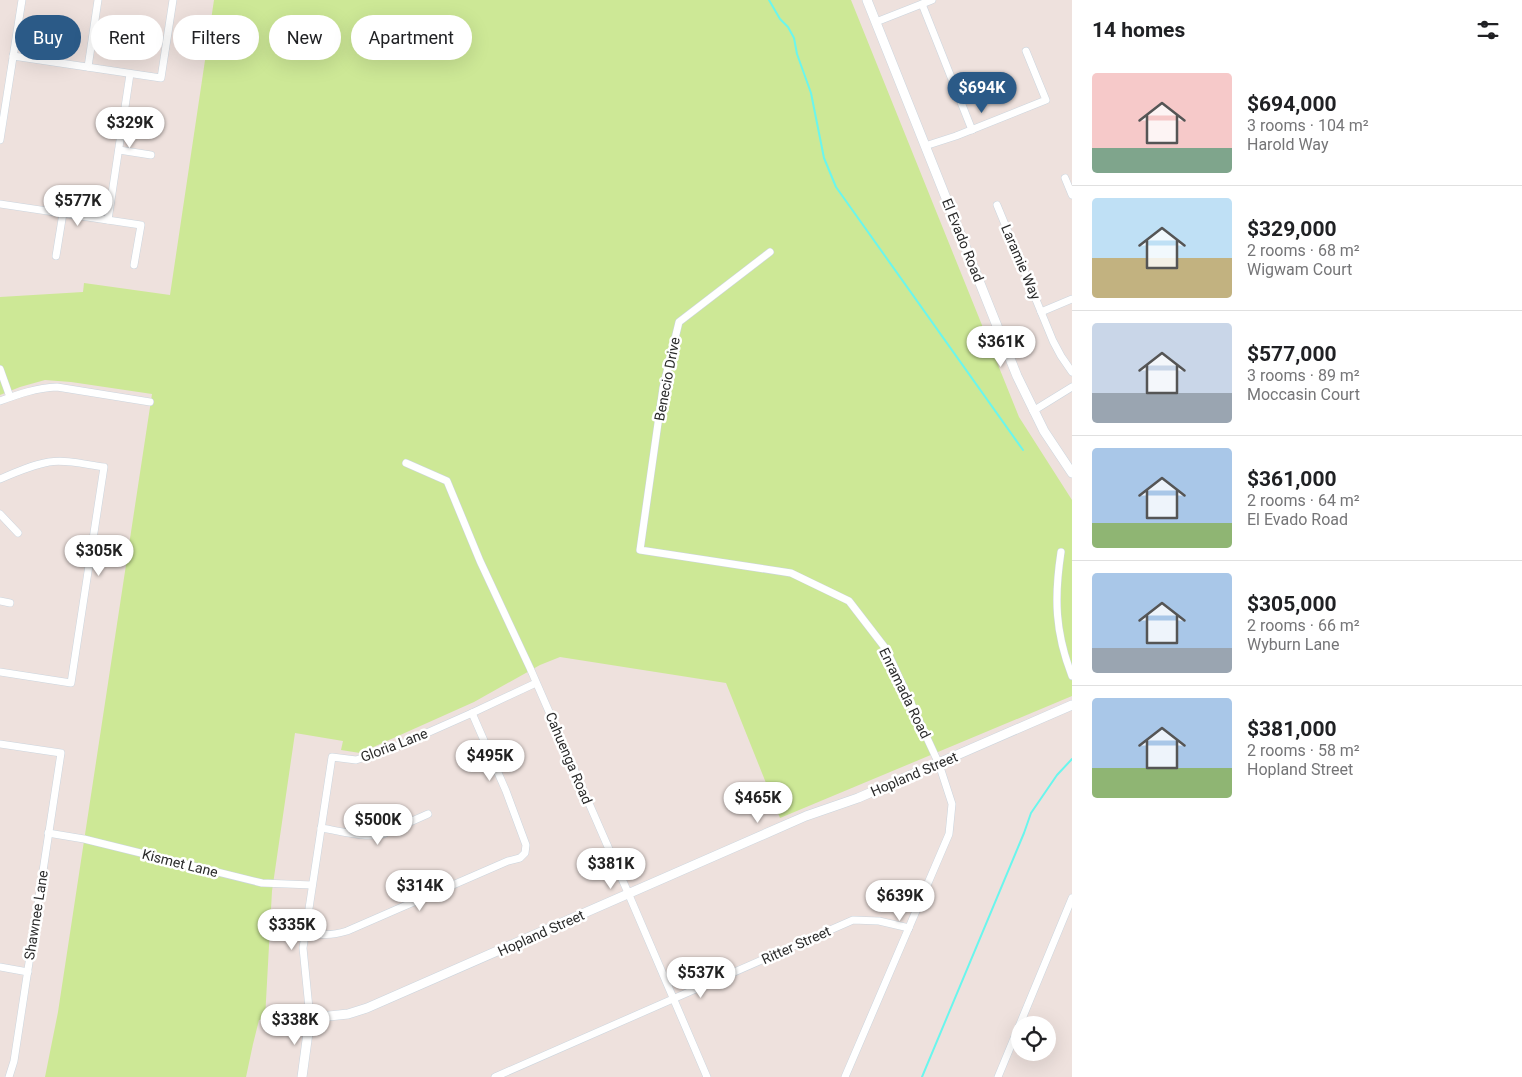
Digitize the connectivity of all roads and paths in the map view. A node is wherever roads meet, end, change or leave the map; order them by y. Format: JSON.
{"nodes":[{"id":1,"x":22,"y":0,"type":"edge"},
{"id":2,"x":98,"y":0,"type":"edge"},
{"id":3,"x":173,"y":0,"type":"edge"},
{"id":4,"x":867,"y":0,"type":"edge"},
{"id":5,"x":932,"y":0,"type":"edge"},
{"id":6,"x":922,"y":4,"type":"junction"},
{"id":7,"x":876,"y":22,"type":"junction"},
{"id":8,"x":1026,"y":50,"type":"dead end"},
{"id":9,"x":13,"y":56,"type":"junction"},
{"id":10,"x":88,"y":67,"type":"junction"},
{"id":11,"x":130,"y":74,"type":"junction"},
{"id":12,"x":972,"y":130,"type":"junction"},
{"id":13,"x":0,"y":140,"type":"edge"},
{"id":14,"x":925,"y":146,"type":"junction"},
{"id":15,"x":119,"y":150,"type":"junction"},
{"id":16,"x":151,"y":155,"type":"dead end"},
{"id":17,"x":1065,"y":178,"type":"dead end"},
{"id":18,"x":1072,"y":195,"type":"edge"},
{"id":19,"x":0,"y":204,"type":"edge"},
{"id":20,"x":997,"y":205,"type":"dead end"},
{"id":21,"x":63,"y":213,"type":"junction"},
{"id":22,"x":108,"y":220,"type":"junction"},
{"id":23,"x":770,"y":252,"type":"dead end"},
{"id":24,"x":56,"y":256,"type":"dead end"},
{"id":25,"x":134,"y":265,"type":"dead end"},
{"id":26,"x":1072,"y":299,"type":"edge"},
{"id":27,"x":1042,"y":312,"type":"junction"},
{"id":28,"x":0,"y":369,"type":"edge"},
{"id":29,"x":1072,"y":372,"type":"edge"},
{"id":30,"x":1072,"y":387,"type":"edge"},
{"id":31,"x":10,"y":398,"type":"junction"},
{"id":32,"x":0,"y":401,"type":"edge"},
{"id":33,"x":150,"y":402,"type":"dead end"},
{"id":34,"x":1033,"y":411,"type":"junction"},
{"id":35,"x":406,"y":463,"type":"dead end"},
{"id":36,"x":1072,"y":473,"type":"edge"},
{"id":37,"x":0,"y":479,"type":"edge"},
{"id":38,"x":0,"y":514,"type":"edge"},
{"id":39,"x":18,"y":533,"type":"dead end"},
{"id":40,"x":640,"y":550,"type":"joint"},
{"id":41,"x":1061,"y":552,"type":"dead end"},
{"id":42,"x":0,"y":601,"type":"edge"},
{"id":43,"x":10,"y":603,"type":"dead end"},
{"id":44,"x":0,"y":672,"type":"edge"},
{"id":45,"x":1072,"y":676,"type":"edge"},
{"id":46,"x":536,"y":682,"type":"junction"},
{"id":47,"x":1072,"y":705,"type":"edge"},
{"id":48,"x":472,"y":713,"type":"junction"},
{"id":49,"x":0,"y":744,"type":"edge"},
{"id":50,"x":939,"y":764,"type":"junction"},
{"id":51,"x":428,"y":814,"type":"dead end"},
{"id":52,"x":321,"y":828,"type":"junction"},
{"id":53,"x":48,"y":833,"type":"junction"},
{"id":54,"x":312,"y":885,"type":"junction"},
{"id":55,"x":630,"y":895,"type":"junction"},
{"id":56,"x":1072,"y":898,"type":"edge"},
{"id":57,"x":909,"y":928,"type":"junction"},
{"id":58,"x":305,"y":932,"type":"junction"},
{"id":59,"x":0,"y":967,"type":"edge"},
{"id":60,"x":28,"y":972,"type":"junction"},
{"id":61,"x":673,"y":999,"type":"junction"},
{"id":62,"x":310,"y":1018,"type":"junction"},
{"id":63,"x":9,"y":1077,"type":"edge"},
{"id":64,"x":302,"y":1077,"type":"edge"},
{"id":65,"x":495,"y":1077,"type":"edge"},
{"id":66,"x":707,"y":1077,"type":"edge"},
{"id":67,"x":846,"y":1077,"type":"edge"},
{"id":68,"x":998,"y":1077,"type":"edge"}],
"edges":[{"from":1,"to":9,"type":"street"},
{"from":2,"to":10,"type":"street"},
{"from":3,"to":11,"type":"street"},
{"from":4,"to":7,"type":"street","name":"El Evado Road"},
{"from":5,"to":6,"type":"street"},
{"from":6,"to":7,"type":"street"},
{"from":6,"to":12,"type":"street"},
{"from":7,"to":14,"type":"street","name":"El Evado Road"},
{"from":8,"to":12,"type":"street"},
{"from":9,"to":10,"type":"street"},
{"from":9,"to":13,"type":"street"},
{"from":10,"to":11,"type":"street"},
{"from":11,"to":15,"type":"street"},
{"from":12,"to":14,"type":"street"},
{"from":14,"to":34,"type":"street","name":"El Evado Road"},
{"from":15,"to":16,"type":"street"},
{"from":15,"to":22,"type":"street"},
{"from":17,"to":18,"type":"street"},
{"from":19,"to":21,"type":"street"},
{"from":20,"to":27,"type":"street","name":"Laramie Way"},
{"from":21,"to":22,"type":"street"},
{"from":21,"to":24,"type":"street"},
{"from":22,"to":25,"type":"street"},
{"from":23,"to":40,"type":"street","name":"Benecio Drive"},
{"from":26,"to":27,"type":"street"},
{"from":27,"to":29,"type":"street","name":"Laramie Way"},
{"from":28,"to":31,"type":"street"},
{"from":30,"to":34,"type":"street"},
{"from":31,"to":32,"type":"street"},
{"from":31,"to":33,"type":"street"},
{"from":34,"to":36,"type":"street","name":"El Evado Road"},
{"from":35,"to":46,"type":"street","name":"Cahuenga Road"},
{"from":37,"to":44,"type":"street"},
{"from":38,"to":39,"type":"street"},
{"from":40,"to":50,"type":"street","name":"Enramada Road"},
{"from":41,"to":45,"type":"street"},
{"from":42,"to":43,"type":"street"},
{"from":46,"to":48,"type":"street","name":"Gloria Lane"},
{"from":46,"to":55,"type":"street","name":"Cahuenga Road"},
{"from":47,"to":50,"type":"street","name":"Hopland Street"},
{"from":48,"to":52,"type":"street","name":"Gloria Lane"},
{"from":48,"to":58,"type":"street"},
{"from":49,"to":53,"type":"street","name":"Shawnee Lane"},
{"from":50,"to":55,"type":"street","name":"Hopland Street"},
{"from":50,"to":57,"type":"street","name":"Enramada Road"},
{"from":51,"to":52,"type":"street"},
{"from":52,"to":54,"type":"street"},
{"from":53,"to":54,"type":"street","name":"Kismet Lane"},
{"from":53,"to":60,"type":"street","name":"Shawnee Lane"},
{"from":54,"to":58,"type":"street"},
{"from":55,"to":61,"type":"street","name":"Cahuenga Road"},
{"from":55,"to":62,"type":"street","name":"Hopland Street"},
{"from":56,"to":68,"type":"street"},
{"from":57,"to":61,"type":"street","name":"Ritter Street"},
{"from":57,"to":67,"type":"street","name":"Enramada Road"},
{"from":58,"to":62,"type":"street"},
{"from":59,"to":60,"type":"street"},
{"from":60,"to":63,"type":"street","name":"Shawnee Lane"},
{"from":61,"to":65,"type":"street","name":"Ritter Street"},
{"from":61,"to":66,"type":"street","name":"Cahuenga Road"},
{"from":62,"to":64,"type":"street"}]}
